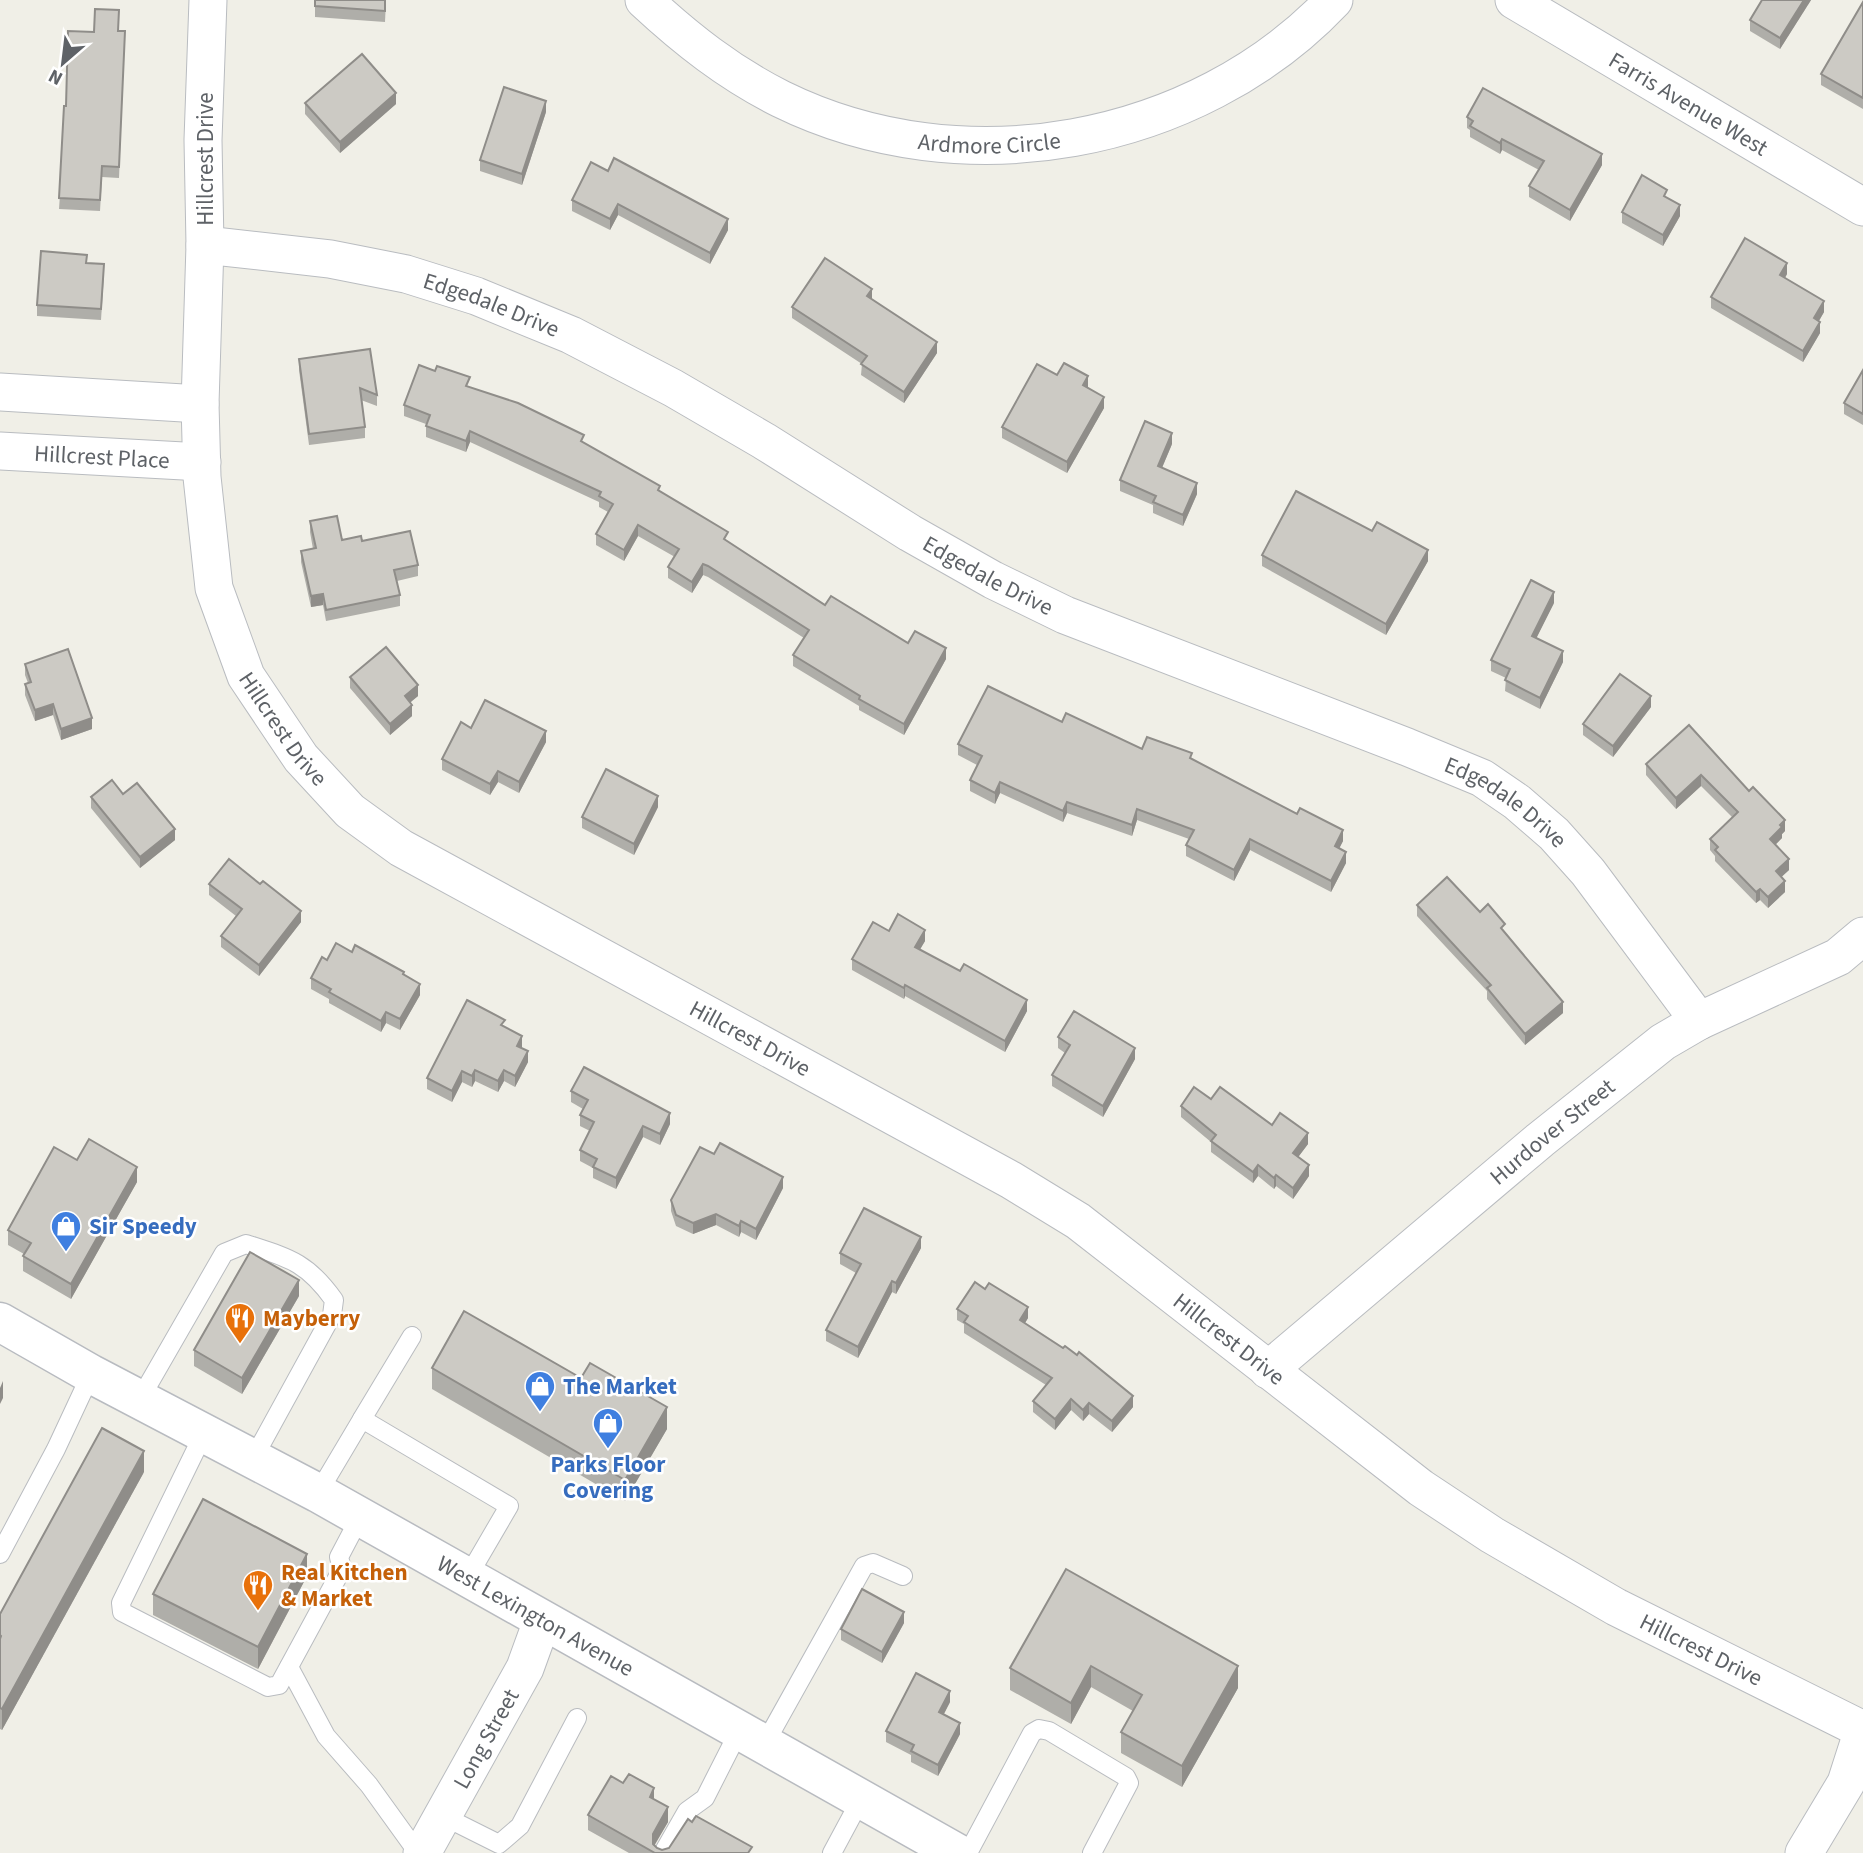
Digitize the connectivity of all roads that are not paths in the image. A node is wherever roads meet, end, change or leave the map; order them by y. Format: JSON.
{"nodes":[{"id":1,"x":208,"y":0,"type":"edge"},
{"id":2,"x":643,"y":0,"type":"edge"},
{"id":3,"x":1334,"y":0,"type":"edge"},
{"id":4,"x":1514,"y":0,"type":"edge"},
{"id":5,"x":1863,"y":207,"type":"edge"},
{"id":6,"x":205,"y":245,"type":"junction"},
{"id":7,"x":0,"y":392,"type":"edge"},
{"id":8,"x":200,"y":404,"type":"junction"},
{"id":9,"x":0,"y":451,"type":"edge"},
{"id":10,"x":202,"y":462,"type":"junction"},
{"id":11,"x":1855,"y":955,"type":"edge"},
{"id":12,"x":1699,"y":1021,"type":"junction"},
{"id":13,"x":0,"y":1322,"type":"edge"},
{"id":14,"x":412,"y":1336,"type":"dead end"},
{"id":15,"x":1268,"y":1370,"type":"junction"},
{"id":16,"x":91,"y":1374,"type":"junction"},
{"id":17,"x":139,"y":1399,"type":"junction"},
{"id":18,"x":362,"y":1419,"type":"junction"},
{"id":19,"x":204,"y":1433,"type":"junction"},
{"id":20,"x":253,"y":1459,"type":"junction"},
{"id":21,"x":318,"y":1493,"type":"junction"},
{"id":22,"x":360,"y":1517,"type":"junction"},
{"id":23,"x":0,"y":1553,"type":"edge"},
{"id":24,"x":903,"y":1576,"type":"dead end"},
{"id":25,"x":467,"y":1578,"type":"junction"},
{"id":26,"x":542,"y":1621,"type":"junction"},
{"id":27,"x":289,"y":1667,"type":"junction"},
{"id":28,"x":577,"y":1718,"type":"dead end"},
{"id":29,"x":1863,"y":1730,"type":"edge"},
{"id":30,"x":752,"y":1738,"type":"junction"},
{"id":31,"x":861,"y":1799,"type":"junction"},
{"id":32,"x":443,"y":1816,"type":"junction"},
{"id":33,"x":420,"y":1853,"type":"edge"},
{"id":34,"x":663,"y":1853,"type":"edge"},
{"id":35,"x":832,"y":1853,"type":"edge"},
{"id":36,"x":957,"y":1853,"type":"edge"},
{"id":37,"x":968,"y":1853,"type":"edge"},
{"id":38,"x":1092,"y":1853,"type":"edge"},
{"id":39,"x":1804,"y":1853,"type":"edge"}],
"edges":[{"from":1,"to":6,"type":"street","name":"Hillcrest Drive"},
{"from":2,"to":3,"type":"street","name":"Ardmore Circle"},
{"from":4,"to":5,"type":"street","name":"Farris Avenue West"},
{"from":6,"to":8,"type":"street","name":"Hillcrest Drive"},
{"from":6,"to":12,"type":"street","name":"Edgedale Drive"},
{"from":7,"to":8,"type":"street"},
{"from":8,"to":10,"type":"street","name":"Hillcrest Drive"},
{"from":9,"to":10,"type":"street","name":"Hillcrest Place"},
{"from":10,"to":15,"type":"street","name":"Hillcrest Drive"},
{"from":11,"to":12,"type":"street","name":"Hurdover Street"},
{"from":12,"to":15,"type":"street","name":"Hurdover Street"},
{"from":13,"to":16,"type":"street","name":"West Lexington Avenue"},
{"from":14,"to":18,"type":"lane"},
{"from":15,"to":29,"type":"street","name":"Hillcrest Drive"},
{"from":16,"to":17,"type":"street","name":"West Lexington Avenue"},
{"from":16,"to":23,"type":"lane"},
{"from":17,"to":19,"type":"street","name":"West Lexington Avenue"},
{"from":17,"to":20,"type":"lane"},
{"from":18,"to":21,"type":"lane"},
{"from":18,"to":25,"type":"lane"},
{"from":19,"to":20,"type":"street","name":"West Lexington Avenue"},
{"from":19,"to":27,"type":"lane"},
{"from":20,"to":21,"type":"street","name":"West Lexington Avenue"},
{"from":21,"to":22,"type":"street","name":"West Lexington Avenue"},
{"from":22,"to":25,"type":"street","name":"West Lexington Avenue"},
{"from":22,"to":27,"type":"lane"},
{"from":24,"to":30,"type":"lane"},
{"from":25,"to":26,"type":"street","name":"West Lexington Avenue"},
{"from":26,"to":30,"type":"street","name":"West Lexington Avenue"},
{"from":26,"to":32,"type":"street","name":"Long Street"},
{"from":27,"to":33,"type":"lane"},
{"from":28,"to":32,"type":"lane"},
{"from":29,"to":39,"type":"street"},
{"from":30,"to":31,"type":"street","name":"West Lexington Avenue"},
{"from":30,"to":34,"type":"lane"},
{"from":31,"to":35,"type":"lane"},
{"from":31,"to":36,"type":"street","name":"West Lexington Avenue"},
{"from":32,"to":33,"type":"street","name":"Long Street"},
{"from":37,"to":38,"type":"lane"}]}
